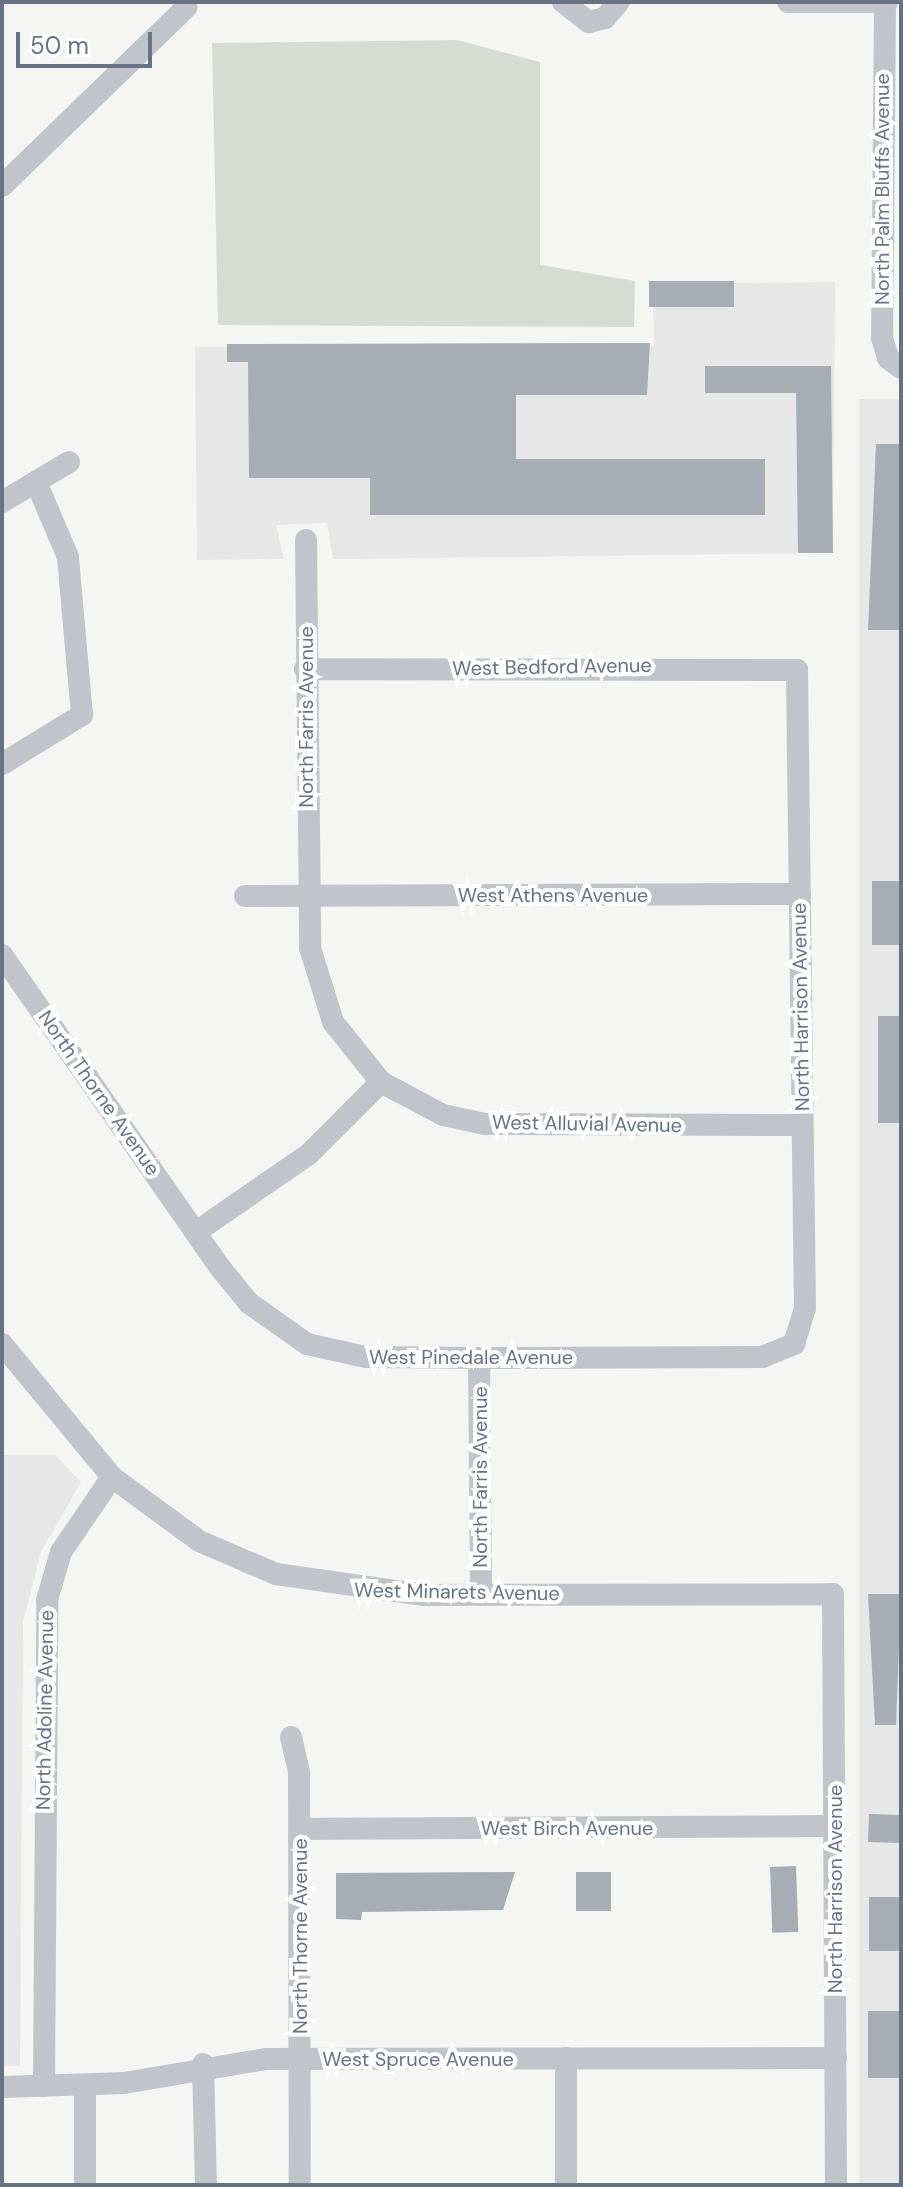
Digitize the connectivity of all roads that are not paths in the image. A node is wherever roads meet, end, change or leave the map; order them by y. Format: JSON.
{"nodes":[{"id":1,"x":563,"y":2,"type":"edge"},
{"id":2,"x":619,"y":2,"type":"edge"},
{"id":3,"x":788,"y":2,"type":"edge"},
{"id":4,"x":886,"y":3,"type":"edge"},
{"id":5,"x":187,"y":7,"type":"dead end"},
{"id":6,"x":2,"y":186,"type":"edge"},
{"id":7,"x":891,"y":212,"type":"edge"},
{"id":8,"x":901,"y":368,"type":"edge"},
{"id":9,"x":69,"y":462,"type":"dead end"},
{"id":10,"x":36,"y":482,"type":"junction"},
{"id":11,"x":2,"y":502,"type":"edge"},
{"id":12,"x":306,"y":540,"type":"dead end"},
{"id":13,"x":305,"y":669,"type":"junction"},
{"id":14,"x":797,"y":670,"type":"joint"},
{"id":15,"x":2,"y":764,"type":"edge"},
{"id":16,"x":800,"y":894,"type":"junction"},
{"id":17,"x":307,"y":895,"type":"junction"},
{"id":18,"x":245,"y":896,"type":"dead end"},
{"id":19,"x":2,"y":955,"type":"edge"},
{"id":20,"x":381,"y":1082,"type":"junction"},
{"id":21,"x":802,"y":1125,"type":"junction"},
{"id":22,"x":196,"y":1232,"type":"junction"},
{"id":23,"x":2,"y":1344,"type":"edge"},
{"id":24,"x":794,"y":1344,"type":"joint"},
{"id":25,"x":479,"y":1358,"type":"junction"},
{"id":26,"x":112,"y":1477,"type":"junction"},
{"id":27,"x":833,"y":1594,"type":"joint"},
{"id":28,"x":481,"y":1595,"type":"junction"},
{"id":29,"x":291,"y":1737,"type":"dead end"},
{"id":30,"x":835,"y":1826,"type":"junction"},
{"id":31,"x":300,"y":1829,"type":"junction"},
{"id":32,"x":566,"y":2058,"type":"junction"},
{"id":33,"x":836,"y":2058,"type":"junction"},
{"id":34,"x":300,"y":2059,"type":"junction"},
{"id":35,"x":203,"y":2064,"type":"junction"},
{"id":36,"x":44,"y":2086,"type":"junction"},
{"id":37,"x":85,"y":2086,"type":"junction"},
{"id":38,"x":2,"y":2087,"type":"edge"},
{"id":39,"x":85,"y":2185,"type":"edge"},
{"id":40,"x":206,"y":2185,"type":"edge"},
{"id":41,"x":300,"y":2185,"type":"edge"},
{"id":42,"x":566,"y":2185,"type":"edge"},
{"id":43,"x":836,"y":2185,"type":"edge"}],
"edges":[{"from":1,"to":2,"type":"street"},
{"from":3,"to":4,"type":"street"},
{"from":4,"to":7,"type":"street","name":"North Palm Bluffs Avenue"},
{"from":5,"to":6,"type":"street"},
{"from":7,"to":8,"type":"street","name":"North Palm Bluffs Avenue"},
{"from":9,"to":10,"type":"street"},
{"from":10,"to":11,"type":"street"},
{"from":10,"to":15,"type":"street"},
{"from":12,"to":13,"type":"street","name":"North Farris Avenue"},
{"from":13,"to":14,"type":"street","name":"West Bedford Avenue"},
{"from":13,"to":17,"type":"street","name":"North Farris Avenue"},
{"from":14,"to":16,"type":"street","name":"North Harrison Avenue"},
{"from":16,"to":17,"type":"street","name":"West Athens Avenue"},
{"from":16,"to":21,"type":"street","name":"North Harrison Avenue"},
{"from":17,"to":18,"type":"street"},
{"from":17,"to":20,"type":"street","name":"North Farris Avenue"},
{"from":19,"to":22,"type":"street","name":"North Thorne Avenue"},
{"from":20,"to":21,"type":"street","name":"West Alluvial Avenue"},
{"from":20,"to":22,"type":"street"},
{"from":21,"to":24,"type":"street","name":"North Harrison Avenue"},
{"from":22,"to":25,"type":"street","name":"West Pinedale Avenue"},
{"from":23,"to":26,"type":"street"},
{"from":24,"to":25,"type":"street","name":"West Pinedale Avenue"},
{"from":25,"to":28,"type":"street","name":"North Farris Avenue"},
{"from":26,"to":28,"type":"street","name":"West Minarets Avenue"},
{"from":26,"to":36,"type":"street","name":"North Adoline Avenue"},
{"from":27,"to":28,"type":"street","name":"West Minarets Avenue"},
{"from":27,"to":30,"type":"street","name":"North Harrison Avenue"},
{"from":29,"to":31,"type":"street","name":"North Thorne Avenue"},
{"from":30,"to":31,"type":"street","name":"West Birch Avenue"},
{"from":30,"to":33,"type":"street","name":"North Harrison Avenue"},
{"from":31,"to":34,"type":"street","name":"North Thorne Avenue"},
{"from":32,"to":33,"type":"street","name":"West Spruce Avenue"},
{"from":32,"to":34,"type":"street","name":"West Spruce Avenue"},
{"from":32,"to":42,"type":"street"},
{"from":33,"to":43,"type":"street","name":"North Harrison Avenue"},
{"from":34,"to":35,"type":"street","name":"West Spruce Avenue"},
{"from":34,"to":41,"type":"street","name":"North Thorne Avenue"},
{"from":35,"to":37,"type":"street","name":"West Spruce Avenue"},
{"from":35,"to":40,"type":"street"},
{"from":36,"to":37,"type":"street","name":"West Spruce Avenue"},
{"from":36,"to":38,"type":"street","name":"West Spruce Avenue"},
{"from":37,"to":39,"type":"street"}]}
